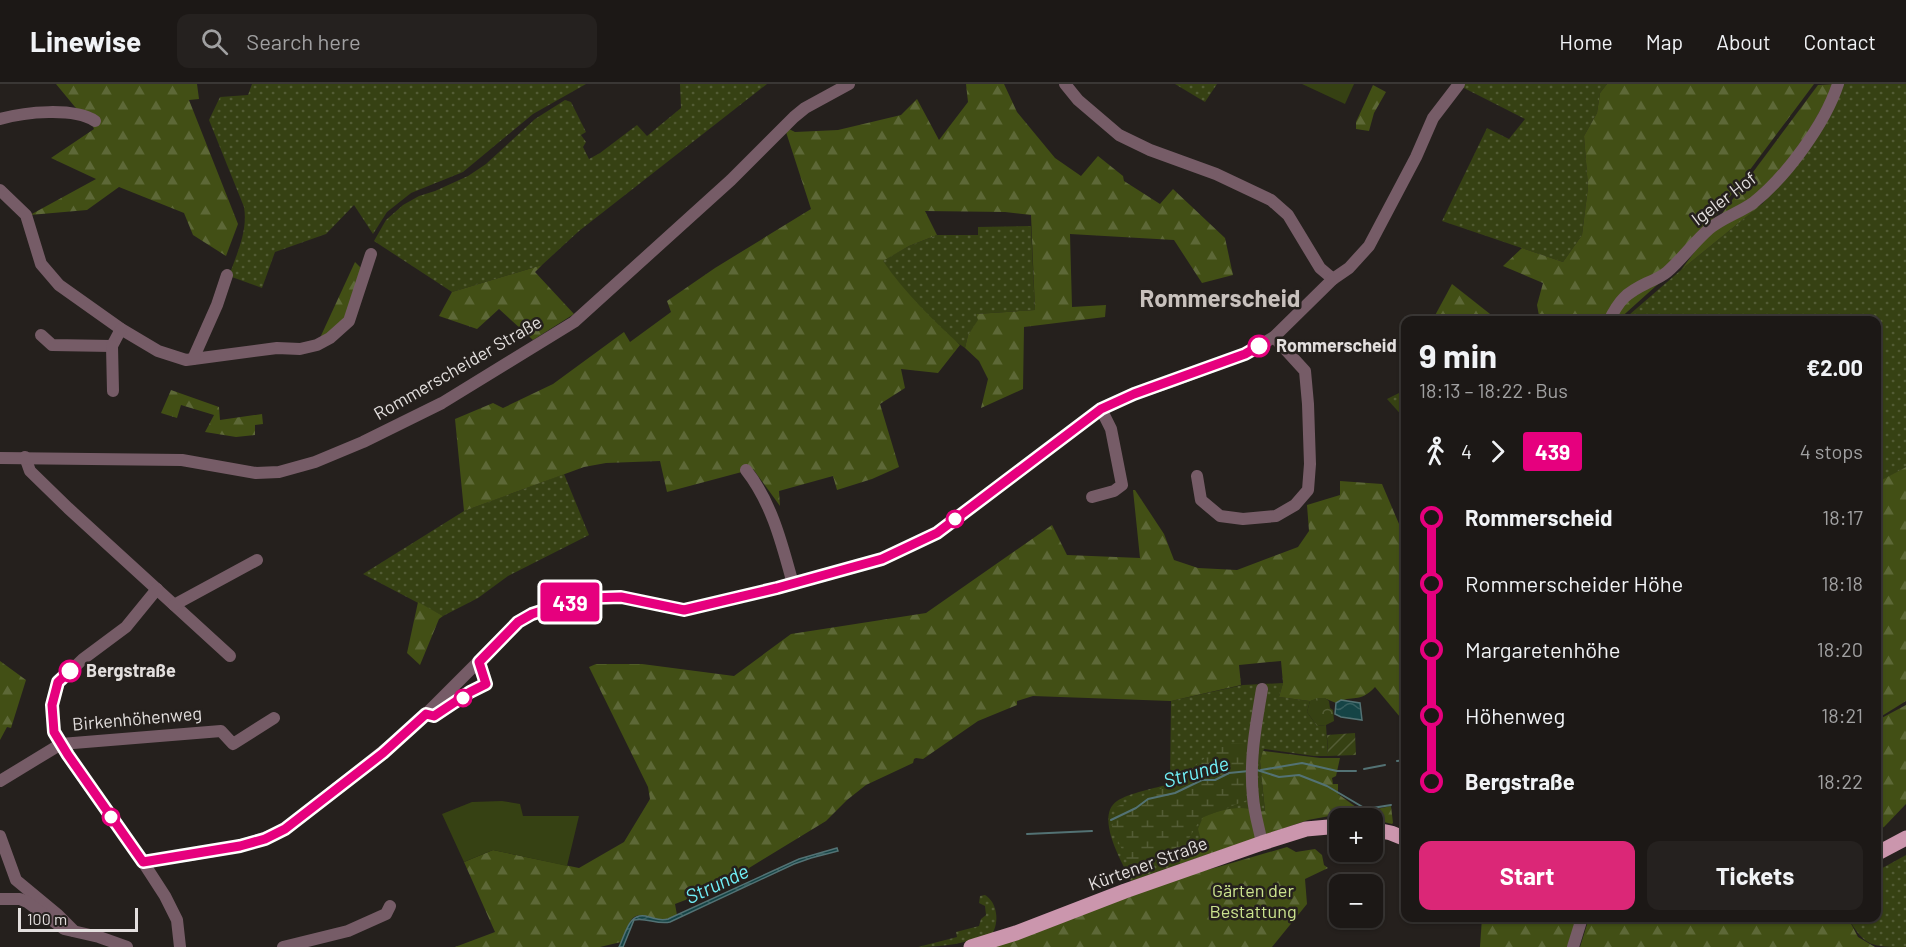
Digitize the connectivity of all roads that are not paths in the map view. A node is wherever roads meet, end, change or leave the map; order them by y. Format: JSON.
{"nodes":[{"id":1,"x":849,"y":84,"type":"edge"},
{"id":2,"x":1065,"y":84,"type":"edge"},
{"id":3,"x":1459,"y":84,"type":"edge"},
{"id":4,"x":1838,"y":84,"type":"edge"},
{"id":5,"x":0,"y":119,"type":"edge"},
{"id":6,"x":94,"y":121,"type":"dead end"},
{"id":7,"x":0,"y":190,"type":"edge"},
{"id":8,"x":370,"y":254,"type":"dead end"},
{"id":9,"x":227,"y":275,"type":"dead end"},
{"id":10,"x":1333,"y":279,"type":"junction"},
{"id":11,"x":1612,"y":316,"type":"edge"},
{"id":12,"x":121,"y":329,"type":"junction"},
{"id":13,"x":41,"y":334,"type":"dead end"},
{"id":14,"x":1274,"y":337,"type":"junction"},
{"id":15,"x":112,"y":346,"type":"junction"},
{"id":16,"x":193,"y":359,"type":"junction"},
{"id":17,"x":113,"y":391,"type":"dead end"},
{"id":18,"x":1101,"y":409,"type":"junction"},
{"id":19,"x":26,"y":457,"type":"junction"},
{"id":20,"x":0,"y":458,"type":"edge"},
{"id":21,"x":746,"y":470,"type":"dead end"},
{"id":22,"x":1197,"y":476,"type":"dead end"},
{"id":23,"x":1092,"y":497,"type":"dead end"},
{"id":24,"x":257,"y":560,"type":"dead end"},
{"id":25,"x":793,"y":584,"type":"junction"},
{"id":26,"x":157,"y":589,"type":"junction"},
{"id":27,"x":174,"y":605,"type":"junction"},
{"id":28,"x":230,"y":656,"type":"dead end"},
{"id":29,"x":1262,"y":689,"type":"dead end"},
{"id":30,"x":274,"y":718,"type":"dead end"},
{"id":31,"x":61,"y":744,"type":"junction"},
{"id":32,"x":0,"y":781,"type":"edge"},
{"id":33,"x":1329,"y":827,"type":"edge"},
{"id":34,"x":1383,"y":831,"type":"edge"},
{"id":35,"x":0,"y":836,"type":"edge"},
{"id":36,"x":1401,"y":836,"type":"edge"},
{"id":37,"x":1906,"y":838,"type":"edge"},
{"id":38,"x":1262,"y":843,"type":"junction"},
{"id":39,"x":1881,"y":851,"type":"edge"},
{"id":40,"x":143,"y":862,"type":"junction"},
{"id":41,"x":0,"y":899,"type":"edge"},
{"id":42,"x":390,"y":906,"type":"dead end"},
{"id":43,"x":1581,"y":922,"type":"edge"},
{"id":44,"x":75,"y":932,"type":"junction"},
{"id":45,"x":127,"y":947,"type":"edge"},
{"id":46,"x":180,"y":947,"type":"edge"},
{"id":47,"x":284,"y":947,"type":"edge"},
{"id":48,"x":971,"y":947,"type":"edge"},
{"id":49,"x":1573,"y":947,"type":"edge"}],
"edges":[{"from":1,"to":19,"type":"street","name":"Rommerscheider Straße"},
{"from":2,"to":10,"type":"street"},
{"from":3,"to":10,"type":"street"},
{"from":4,"to":11,"type":"street","name":"Igeler Hof"},
{"from":5,"to":6,"type":"street"},
{"from":7,"to":12,"type":"street"},
{"from":8,"to":16,"type":"street"},
{"from":9,"to":16,"type":"street"},
{"from":10,"to":14,"type":"street"},
{"from":12,"to":15,"type":"street"},
{"from":12,"to":16,"type":"street"},
{"from":13,"to":15,"type":"street"},
{"from":14,"to":18,"type":"street"},
{"from":14,"to":22,"type":"street"},
{"from":15,"to":17,"type":"street"},
{"from":18,"to":23,"type":"street"},
{"from":18,"to":25,"type":"street"},
{"from":19,"to":20,"type":"street","name":"Rommerscheider Straße"},
{"from":19,"to":26,"type":"street"},
{"from":21,"to":25,"type":"street"},
{"from":24,"to":27,"type":"street"},
{"from":25,"to":40,"type":"street"},
{"from":26,"to":27,"type":"street"},
{"from":26,"to":31,"type":"street"},
{"from":27,"to":28,"type":"street"},
{"from":29,"to":38,"type":"street"},
{"from":30,"to":31,"type":"street","name":"Birkenhöhenweg"},
{"from":31,"to":32,"type":"street","name":"Birkenhöhenweg"},
{"from":31,"to":40,"type":"street"},
{"from":33,"to":38,"type":"main road","name":"Kürtener Straße"},
{"from":34,"to":36,"type":"main road"},
{"from":35,"to":44,"type":"street"},
{"from":37,"to":39,"type":"main road"},
{"from":38,"to":48,"type":"main road","name":"Kürtener Straße"},
{"from":40,"to":46,"type":"street"},
{"from":41,"to":44,"type":"street"},
{"from":42,"to":47,"type":"street"},
{"from":43,"to":49,"type":"street"},
{"from":44,"to":45,"type":"street"}]}
